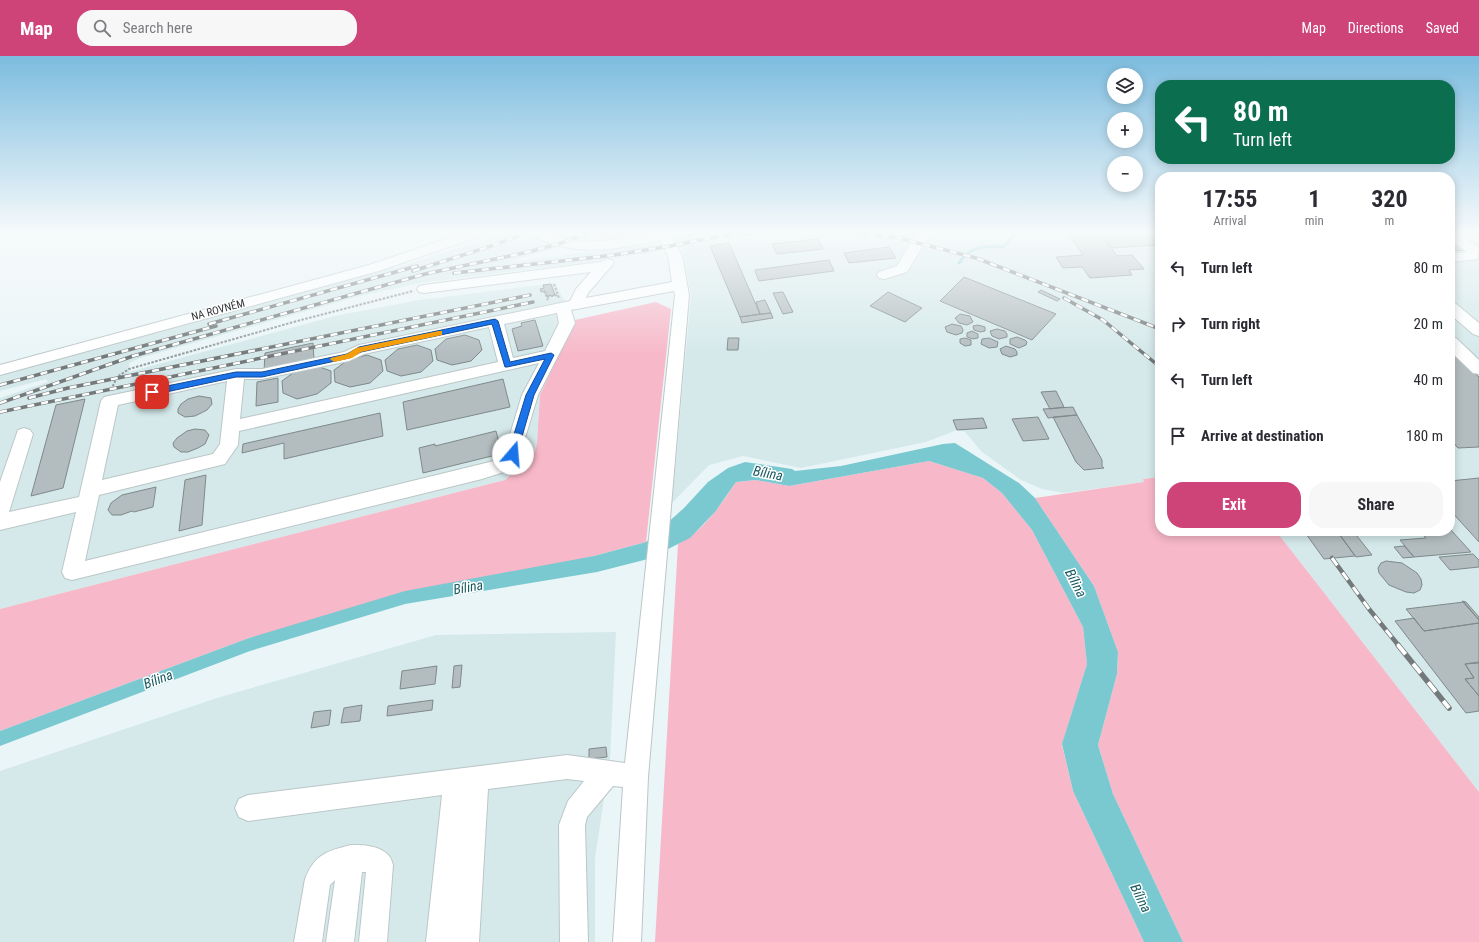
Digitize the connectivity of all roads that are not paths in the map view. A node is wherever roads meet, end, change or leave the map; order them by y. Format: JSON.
{"nodes":[{"id":1,"x":358,"y":272,"type":"edge"},
{"id":2,"x":554,"y":272,"type":"edge"},
{"id":3,"x":598,"y":272,"type":"edge"},
{"id":4,"x":678,"y":272,"type":"edge"},
{"id":5,"x":892,"y":272,"type":"edge"},
{"id":6,"x":884,"y":275,"type":"dead end"},
{"id":7,"x":680,"y":285,"type":"junction"},
{"id":8,"x":424,"y":289,"type":"road end"},
{"id":9,"x":564,"y":301,"type":"junction"},
{"id":10,"x":1455,"y":310,"type":"edge"},
{"id":11,"x":495,"y":321,"type":"junction"},
{"id":12,"x":1478,"y":330,"type":"edge"},
{"id":13,"x":1455,"y":332,"type":"edge"},
{"id":14,"x":1455,"y":347,"type":"edge"},
{"id":15,"x":551,"y":355,"type":"junction"},
{"id":16,"x":507,"y":365,"type":"junction"},
{"id":17,"x":1479,"y":369,"type":"edge"},
{"id":18,"x":0,"y":370,"type":"edge"},
{"id":19,"x":236,"y":374,"type":"junction"},
{"id":20,"x":232,"y":427,"type":"junction"},
{"id":21,"x":24,"y":434,"type":"dead end"},
{"id":22,"x":89,"y":496,"type":"junction"},
{"id":23,"x":0,"y":512,"type":"edge"},
{"id":24,"x":0,"y":522,"type":"edge"},
{"id":25,"x":608,"y":772,"type":"junction"},
{"id":26,"x":636,"y":777,"type":"junction"},
{"id":27,"x":466,"y":780,"type":"junction"},
{"id":28,"x":248,"y":808,"type":"dead end"},
{"id":29,"x":351,"y":858,"type":"junction"},
{"id":30,"x":308,"y":942,"type":"edge"},
{"id":31,"x":340,"y":942,"type":"edge"},
{"id":32,"x":373,"y":942,"type":"edge"},
{"id":33,"x":440,"y":942,"type":"edge"},
{"id":34,"x":465,"y":942,"type":"edge"},
{"id":35,"x":574,"y":942,"type":"edge"},
{"id":36,"x":627,"y":942,"type":"edge"}],
"edges":[{"from":1,"to":18,"type":"street","name":"NA ROVNÉM"},
{"from":2,"to":8,"type":"street"},
{"from":3,"to":9,"type":"street"},
{"from":4,"to":7,"type":"street"},
{"from":5,"to":6,"type":"street"},
{"from":7,"to":9,"type":"street"},
{"from":7,"to":26,"type":"street"},
{"from":9,"to":11,"type":"street"},
{"from":9,"to":15,"type":"street"},
{"from":10,"to":12,"type":"street"},
{"from":11,"to":16,"type":"street"},
{"from":11,"to":19,"type":"street"},
{"from":12,"to":13,"type":"street"},
{"from":14,"to":17,"type":"street"},
{"from":15,"to":16,"type":"street"},
{"from":15,"to":22,"type":"street"},
{"from":16,"to":20,"type":"street"},
{"from":19,"to":20,"type":"street"},
{"from":19,"to":22,"type":"street"},
{"from":20,"to":22,"type":"street"},
{"from":21,"to":23,"type":"street"},
{"from":22,"to":24,"type":"street"},
{"from":25,"to":26,"type":"street"},
{"from":25,"to":27,"type":"street"},
{"from":25,"to":35,"type":"street"},
{"from":26,"to":36,"type":"street"},
{"from":27,"to":28,"type":"street"},
{"from":27,"to":33,"type":"street"},
{"from":27,"to":34,"type":"street"},
{"from":29,"to":30,"type":"street"},
{"from":29,"to":31,"type":"street"},
{"from":29,"to":32,"type":"street"}]}
